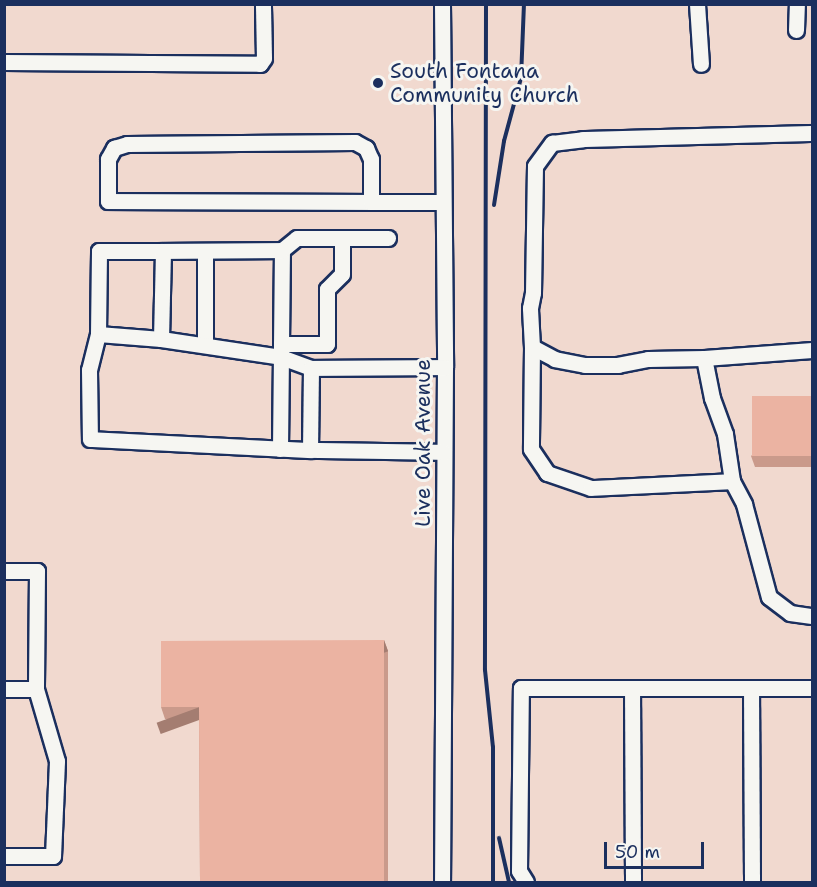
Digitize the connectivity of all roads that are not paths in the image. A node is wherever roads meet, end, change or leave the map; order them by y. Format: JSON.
{"nodes":[{"id":1,"x":263,"y":4,"type":"edge"},
{"id":2,"x":442,"y":4,"type":"edge"},
{"id":3,"x":697,"y":4,"type":"edge"},
{"id":4,"x":797,"y":4,"type":"edge"},
{"id":5,"x":796,"y":30,"type":"dead end"},
{"id":6,"x":4,"y":62,"type":"edge"},
{"id":7,"x":701,"y":64,"type":"dead end"},
{"id":8,"x":813,"y":133,"type":"edge"},
{"id":9,"x":371,"y":202,"type":"junction"},
{"id":10,"x":443,"y":202,"type":"junction"},
{"id":11,"x":342,"y":238,"type":"junction"},
{"id":12,"x":388,"y":238,"type":"dead end"},
{"id":13,"x":282,"y":250,"type":"junction"},
{"id":14,"x":205,"y":251,"type":"junction"},
{"id":15,"x":163,"y":252,"type":"junction"},
{"id":16,"x":98,"y":334,"type":"junction"},
{"id":17,"x":161,"y":339,"type":"junction"},
{"id":18,"x":205,"y":345,"type":"junction"},
{"id":19,"x":532,"y":347,"type":"junction"},
{"id":20,"x":281,"y":350,"type":"junction"},
{"id":21,"x":813,"y":350,"type":"edge"},
{"id":22,"x":704,"y":358,"type":"junction"},
{"id":23,"x":445,"y":367,"type":"junction"},
{"id":24,"x":311,"y":368,"type":"junction"},
{"id":25,"x":280,"y":449,"type":"junction"},
{"id":26,"x":310,"y":450,"type":"junction"},
{"id":27,"x":444,"y":452,"type":"junction"},
{"id":28,"x":732,"y":481,"type":"junction"},
{"id":29,"x":4,"y":571,"type":"edge"},
{"id":30,"x":813,"y":616,"type":"edge"},
{"id":31,"x":632,"y":688,"type":"junction"},
{"id":32,"x":751,"y":688,"type":"junction"},
{"id":33,"x":813,"y":688,"type":"edge"},
{"id":34,"x":4,"y":689,"type":"edge"},
{"id":35,"x":36,"y":690,"type":"junction"},
{"id":36,"x":4,"y":856,"type":"edge"},
{"id":37,"x":442,"y":882,"type":"edge"},
{"id":38,"x":526,"y":882,"type":"edge"},
{"id":39,"x":633,"y":882,"type":"edge"},
{"id":40,"x":752,"y":882,"type":"edge"}],
"edges":[{"from":1,"to":6,"type":"street"},
{"from":2,"to":10,"type":"street","name":"Live Oak Avenue"},
{"from":3,"to":7,"type":"street"},
{"from":4,"to":5,"type":"street"},
{"from":8,"to":19,"type":"street"},
{"from":9,"to":9,"type":"street"},
{"from":9,"to":10,"type":"street"},
{"from":10,"to":23,"type":"street","name":"Live Oak Avenue"},
{"from":11,"to":12,"type":"street"},
{"from":11,"to":13,"type":"street"},
{"from":11,"to":20,"type":"street"},
{"from":13,"to":14,"type":"street"},
{"from":13,"to":20,"type":"street"},
{"from":14,"to":15,"type":"street"},
{"from":14,"to":18,"type":"street"},
{"from":15,"to":16,"type":"street"},
{"from":15,"to":17,"type":"street"},
{"from":16,"to":17,"type":"street"},
{"from":16,"to":25,"type":"street"},
{"from":17,"to":18,"type":"street"},
{"from":18,"to":20,"type":"street"},
{"from":19,"to":22,"type":"street"},
{"from":19,"to":28,"type":"street"},
{"from":20,"to":24,"type":"street"},
{"from":20,"to":25,"type":"street"},
{"from":21,"to":22,"type":"street"},
{"from":22,"to":28,"type":"street"},
{"from":23,"to":24,"type":"street"},
{"from":23,"to":27,"type":"street","name":"Live Oak Avenue"},
{"from":24,"to":26,"type":"street"},
{"from":25,"to":26,"type":"street"},
{"from":26,"to":27,"type":"street"},
{"from":27,"to":37,"type":"street","name":"Live Oak Avenue"},
{"from":28,"to":30,"type":"street"},
{"from":29,"to":35,"type":"street"},
{"from":31,"to":32,"type":"street"},
{"from":31,"to":38,"type":"street"},
{"from":31,"to":39,"type":"street"},
{"from":32,"to":33,"type":"street"},
{"from":32,"to":40,"type":"street"},
{"from":34,"to":35,"type":"street"},
{"from":35,"to":36,"type":"street"}]}
